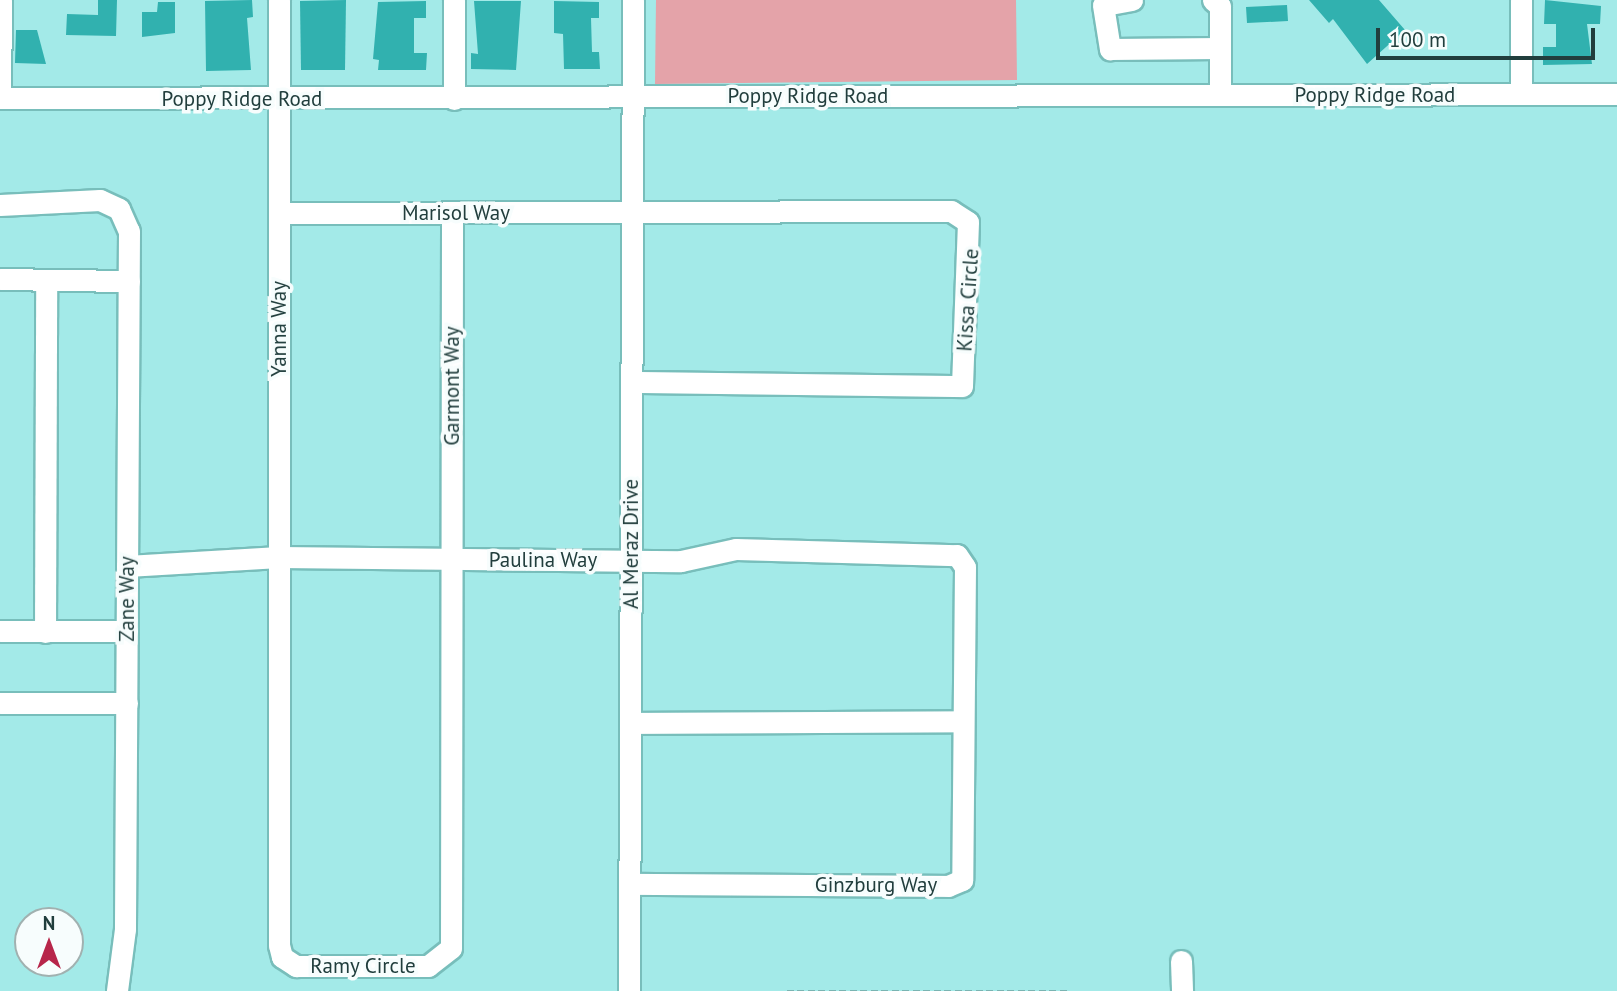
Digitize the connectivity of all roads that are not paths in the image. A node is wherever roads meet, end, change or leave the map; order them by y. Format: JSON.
{"nodes":[{"id":1,"x":1,"y":0,"type":"edge"},
{"id":2,"x":279,"y":0,"type":"edge"},
{"id":3,"x":454,"y":0,"type":"edge"},
{"id":4,"x":633,"y":0,"type":"edge"},
{"id":5,"x":1132,"y":0,"type":"edge"},
{"id":6,"x":1213,"y":0,"type":"edge"},
{"id":7,"x":1521,"y":0,"type":"edge"},
{"id":8,"x":1220,"y":48,"type":"junction"},
{"id":9,"x":1521,"y":94,"type":"junction"},
{"id":10,"x":1617,"y":94,"type":"edge"},
{"id":11,"x":1220,"y":95,"type":"junction"},
{"id":12,"x":633,"y":97,"type":"junction"},
{"id":13,"x":0,"y":99,"type":"edge"},
{"id":14,"x":454,"y":99,"type":"junction"},
{"id":15,"x":279,"y":100,"type":"junction"},
{"id":16,"x":0,"y":205,"type":"edge"},
{"id":17,"x":633,"y":212,"type":"junction"},
{"id":18,"x":279,"y":213,"type":"junction"},
{"id":19,"x":452,"y":213,"type":"junction"},
{"id":20,"x":0,"y":279,"type":"edge"},
{"id":21,"x":46,"y":280,"type":"junction"},
{"id":22,"x":129,"y":281,"type":"junction"},
{"id":23,"x":632,"y":382,"type":"junction"},
{"id":24,"x":957,"y":555,"type":"joint"},
{"id":25,"x":279,"y":558,"type":"junction"},
{"id":26,"x":452,"y":559,"type":"junction"},
{"id":27,"x":631,"y":561,"type":"junction"},
{"id":28,"x":127,"y":566,"type":"junction"},
{"id":29,"x":0,"y":631,"type":"edge"},
{"id":30,"x":127,"y":631,"type":"junction"},
{"id":31,"x":45,"y":632,"type":"junction"},
{"id":32,"x":0,"y":703,"type":"edge"},
{"id":33,"x":127,"y":703,"type":"junction"},
{"id":34,"x":963,"y":721,"type":"junction"},
{"id":35,"x":630,"y":723,"type":"junction"},
{"id":36,"x":629,"y":884,"type":"junction"},
{"id":37,"x":1181,"y":961,"type":"dead end"},
{"id":38,"x":117,"y":991,"type":"edge"},
{"id":39,"x":629,"y":991,"type":"edge"},
{"id":40,"x":1182,"y":991,"type":"edge"}],
"edges":[{"from":1,"to":13,"type":"street"},
{"from":2,"to":15,"type":"street","name":"Yanna Way"},
{"from":3,"to":14,"type":"street"},
{"from":4,"to":12,"type":"street","name":"Al Meraz Drive"},
{"from":5,"to":8,"type":"street"},
{"from":6,"to":8,"type":"street"},
{"from":7,"to":9,"type":"street"},
{"from":8,"to":11,"type":"street"},
{"from":9,"to":10,"type":"street","name":"Poppy Ridge Road"},
{"from":9,"to":11,"type":"street","name":"Poppy Ridge Road"},
{"from":11,"to":12,"type":"street","name":"Poppy Ridge Road"},
{"from":12,"to":14,"type":"street","name":"Poppy Ridge Road"},
{"from":12,"to":17,"type":"street","name":"Al Meraz Drive"},
{"from":13,"to":15,"type":"street","name":"Poppy Ridge Road"},
{"from":14,"to":15,"type":"street","name":"Poppy Ridge Road"},
{"from":15,"to":18,"type":"street","name":"Yanna Way"},
{"from":16,"to":22,"type":"street","name":"Zane Way"},
{"from":17,"to":19,"type":"street","name":"Marisol Way"},
{"from":17,"to":23,"type":"street","name":"Al Meraz Drive"},
{"from":17,"to":23,"type":"street","name":"Kissa Circle"},
{"from":18,"to":19,"type":"street","name":"Marisol Way"},
{"from":18,"to":25,"type":"street","name":"Yanna Way"},
{"from":19,"to":26,"type":"street","name":"Garmont Way"},
{"from":20,"to":21,"type":"street"},
{"from":21,"to":22,"type":"street"},
{"from":21,"to":31,"type":"street"},
{"from":22,"to":28,"type":"street","name":"Zane Way"},
{"from":23,"to":27,"type":"street","name":"Al Meraz Drive"},
{"from":24,"to":27,"type":"street","name":"Paulina Way"},
{"from":24,"to":34,"type":"street","name":"Ginzburg Way"},
{"from":25,"to":26,"type":"street","name":"Paulina Way"},
{"from":25,"to":26,"type":"street","name":"Ramy Circle"},
{"from":25,"to":28,"type":"street","name":"Paulina Way"},
{"from":26,"to":27,"type":"street","name":"Paulina Way"},
{"from":27,"to":35,"type":"street","name":"Al Meraz Drive"},
{"from":28,"to":30,"type":"street","name":"Zane Way"},
{"from":29,"to":31,"type":"street"},
{"from":30,"to":31,"type":"street"},
{"from":30,"to":33,"type":"street","name":"Zane Way"},
{"from":32,"to":33,"type":"street"},
{"from":33,"to":38,"type":"street","name":"Zane Way"},
{"from":34,"to":35,"type":"street"},
{"from":34,"to":36,"type":"street","name":"Ginzburg Way"},
{"from":35,"to":36,"type":"street","name":"Al Meraz Drive"},
{"from":36,"to":39,"type":"street","name":"Al Meraz Drive"},
{"from":37,"to":40,"type":"street"}]}
